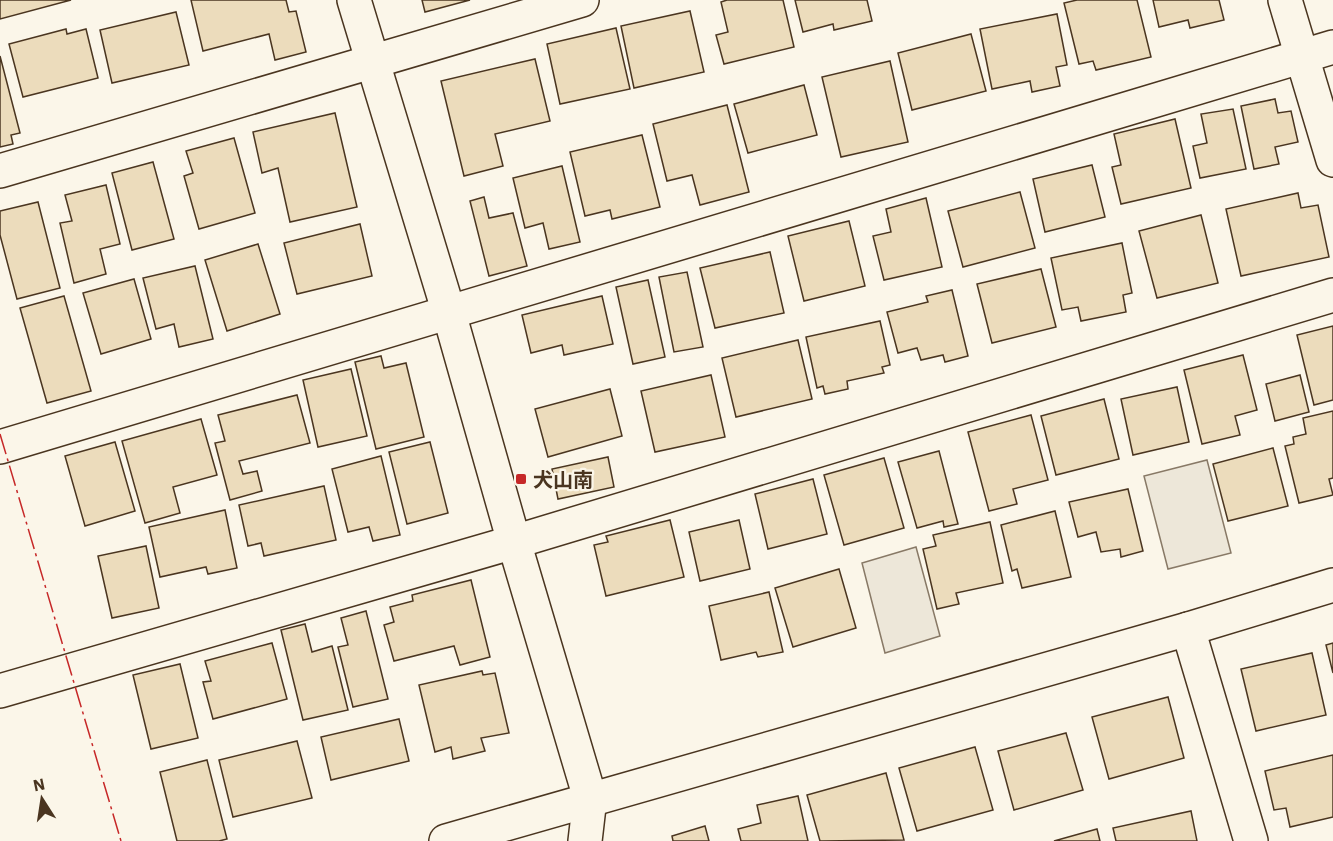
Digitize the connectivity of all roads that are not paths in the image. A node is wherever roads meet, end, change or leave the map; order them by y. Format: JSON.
{"nodes":[{"id":1,"x":354,"y":0,"type":"edge"},
{"id":2,"x":582,"y":0,"type":"edge"},
{"id":3,"x":1285,"y":0,"type":"edge"},
{"id":4,"x":1333,"y":47,"type":"edge"},
{"id":5,"x":1302,"y":56,"type":"junction"},
{"id":6,"x":373,"y":62,"type":"junction"},
{"id":7,"x":1333,"y":160,"type":"edge"},
{"id":8,"x":0,"y":171,"type":"edge"},
{"id":9,"x":1333,"y":295,"type":"edge"},
{"id":10,"x":449,"y":313,"type":"junction"},
{"id":11,"x":0,"y":447,"type":"edge"},
{"id":12,"x":514,"y":542,"type":"junction"},
{"id":13,"x":1333,"y":585,"type":"edge"},
{"id":14,"x":1188,"y":629,"type":"junction"},
{"id":15,"x":0,"y":691,"type":"edge"},
{"id":16,"x":590,"y":798,"type":"junction"},
{"id":17,"x":446,"y":841,"type":"edge"},
{"id":18,"x":585,"y":841,"type":"edge"},
{"id":19,"x":1251,"y":841,"type":"edge"}],
"edges":[{"from":1,"to":6,"type":"street"},
{"from":2,"to":6,"type":"street"},
{"from":3,"to":5,"type":"street"},
{"from":4,"to":5,"type":"street"},
{"from":5,"to":7,"type":"street"},
{"from":5,"to":10,"type":"street"},
{"from":6,"to":8,"type":"street"},
{"from":6,"to":10,"type":"street"},
{"from":9,"to":12,"type":"street"},
{"from":10,"to":11,"type":"street"},
{"from":10,"to":12,"type":"street"},
{"from":12,"to":15,"type":"street"},
{"from":12,"to":16,"type":"street"},
{"from":13,"to":14,"type":"street"},
{"from":14,"to":16,"type":"street"},
{"from":14,"to":19,"type":"street"},
{"from":16,"to":17,"type":"street"},
{"from":16,"to":18,"type":"street"}]}
